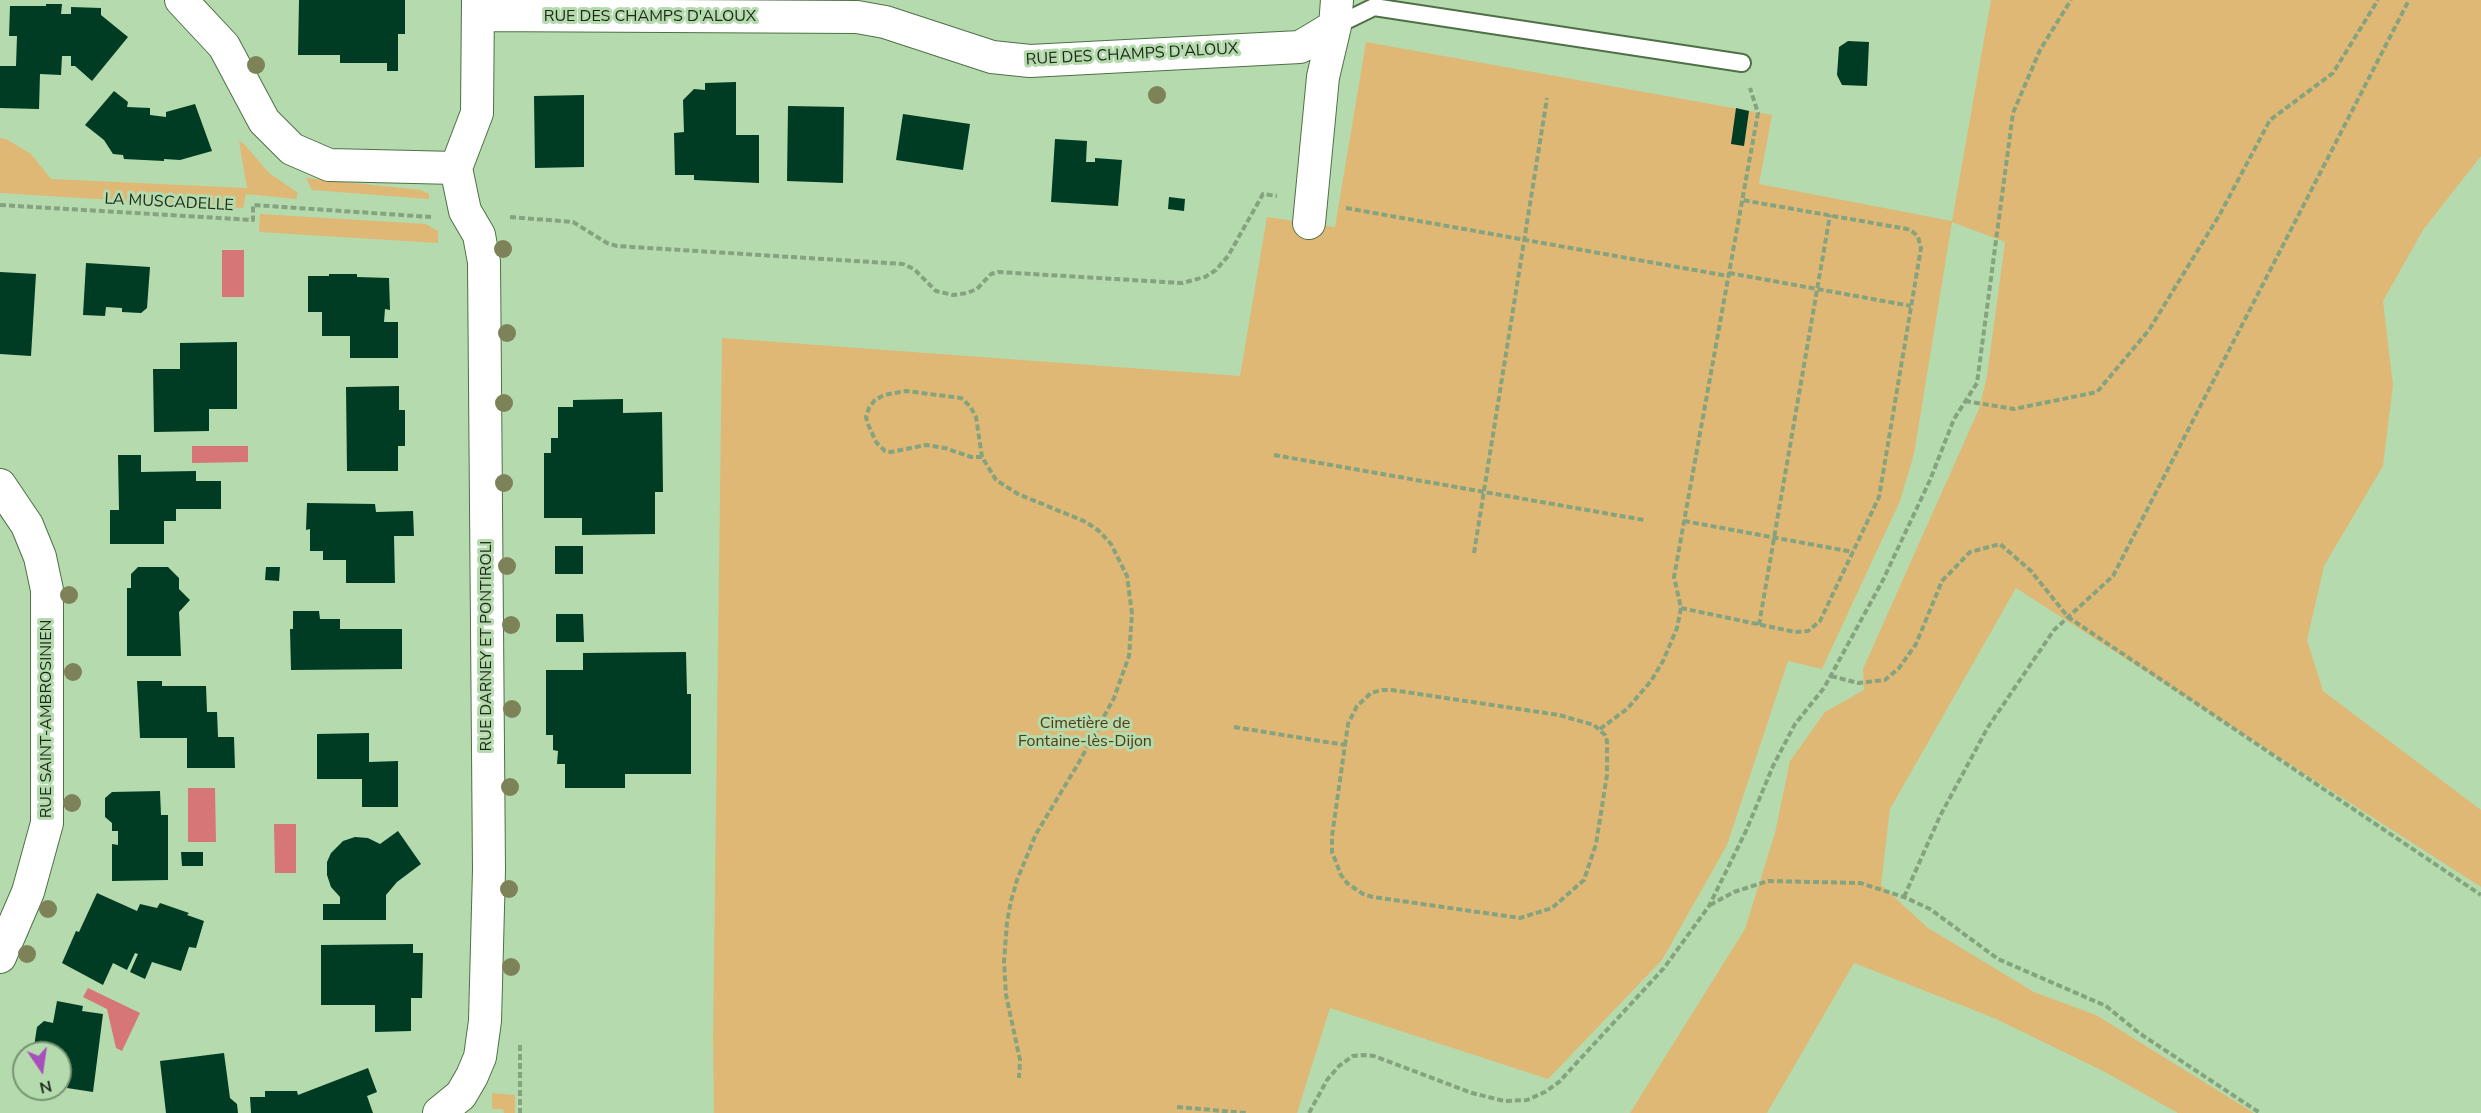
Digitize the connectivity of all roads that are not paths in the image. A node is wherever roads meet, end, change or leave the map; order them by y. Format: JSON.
{"nodes":[{"id":1,"x":181,"y":0,"type":"edge"},
{"id":2,"x":478,"y":8,"type":"edge"},
{"id":3,"x":857,"y":9,"type":"edge"},
{"id":4,"x":1336,"y":13,"type":"edge"},
{"id":5,"x":1742,"y":63,"type":"road end"},
{"id":6,"x":456,"y":168,"type":"junction"},
{"id":7,"x":1310,"y":212,"type":"road end"},
{"id":8,"x":0,"y":485,"type":"edge"},
{"id":9,"x":0,"y":957,"type":"edge"},
{"id":10,"x":439,"y":1113,"type":"edge"}],
"edges":[{"from":1,"to":6,"type":"street"},
{"from":2,"to":3,"type":"street","name":"RUE DES CHAMPS D'ALOUX"},
{"from":2,"to":6,"type":"street"},
{"from":3,"to":4,"type":"street","name":"RUE DES CHAMPS D'ALOUX"},
{"from":4,"to":5,"type":"lane"},
{"from":4,"to":7,"type":"street"},
{"from":6,"to":10,"type":"street","name":"RUE DARNEY ET PONTIROLI"},
{"from":8,"to":9,"type":"street","name":"RUE SAINT-AMBROSINIEN"}]}
